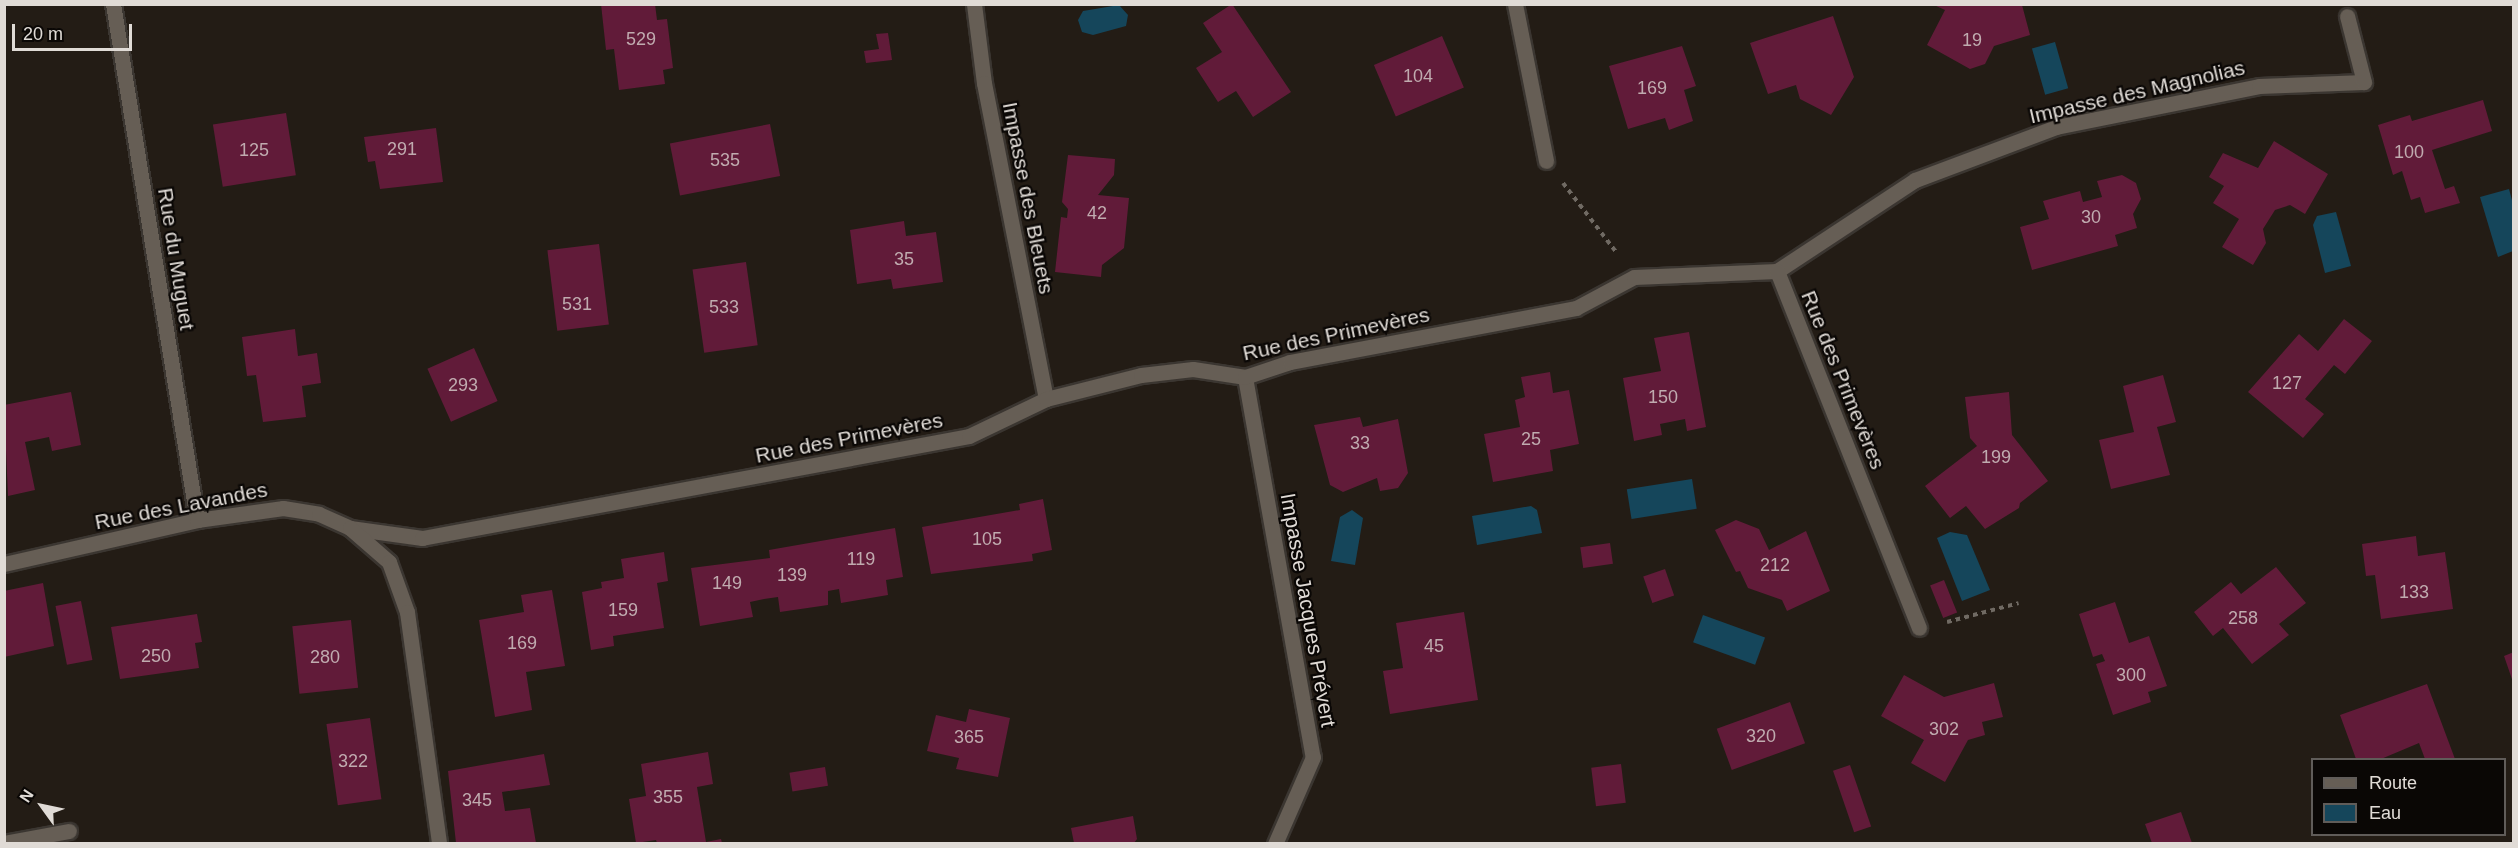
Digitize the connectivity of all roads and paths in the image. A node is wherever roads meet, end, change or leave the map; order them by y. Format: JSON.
{"nodes":[{"id":1,"x":113,"y":4,"type":"edge"},
{"id":2,"x":974,"y":4,"type":"edge"},
{"id":3,"x":1515,"y":4,"type":"edge"},
{"id":4,"x":2347,"y":16,"type":"dead end"},
{"id":5,"x":1546,"y":161,"type":"joint"},
{"id":6,"x":1777,"y":271,"type":"junction"},
{"id":7,"x":1634,"y":277,"type":"junction"},
{"id":8,"x":1245,"y":377,"type":"junction"},
{"id":9,"x":1046,"y":399,"type":"junction"},
{"id":10,"x":197,"y":520,"type":"junction"},
{"id":11,"x":350,"y":528,"type":"junction"},
{"id":12,"x":4,"y":564,"type":"edge"},
{"id":13,"x":2019,"y":603,"type":"dead end"},
{"id":14,"x":1919,"y":628,"type":"joint"},
{"id":15,"x":69,"y":831,"type":"dead end"},
{"id":16,"x":4,"y":843,"type":"edge"},
{"id":17,"x":439,"y":843,"type":"edge"},
{"id":18,"x":1275,"y":843,"type":"edge"}],
"edges":[{"from":1,"to":10,"type":"street","name":"Rue du Muguet"},
{"from":2,"to":9,"type":"street","name":"Impasse des Bleuets"},
{"from":3,"to":5,"type":"street"},
{"from":4,"to":6,"type":"street","name":"Impasse des Magnolias"},
{"from":5,"to":7,"type":"path"},
{"from":6,"to":7,"type":"street","name":"Rue des Primevères"},
{"from":6,"to":14,"type":"street","name":"Rue des Primevères"},
{"from":7,"to":8,"type":"street","name":"Rue des Primevères"},
{"from":8,"to":9,"type":"street","name":"Rue des Primevères"},
{"from":8,"to":18,"type":"street","name":"Impasse Jacques Prévert"},
{"from":9,"to":11,"type":"street","name":"Rue des Primevères"},
{"from":10,"to":11,"type":"street","name":"Rue des Lavandes"},
{"from":10,"to":12,"type":"street","name":"Rue des Lavandes"},
{"from":11,"to":17,"type":"street","name":"Rue des Lavandes"},
{"from":13,"to":14,"type":"path"},
{"from":15,"to":16,"type":"street"}]}
